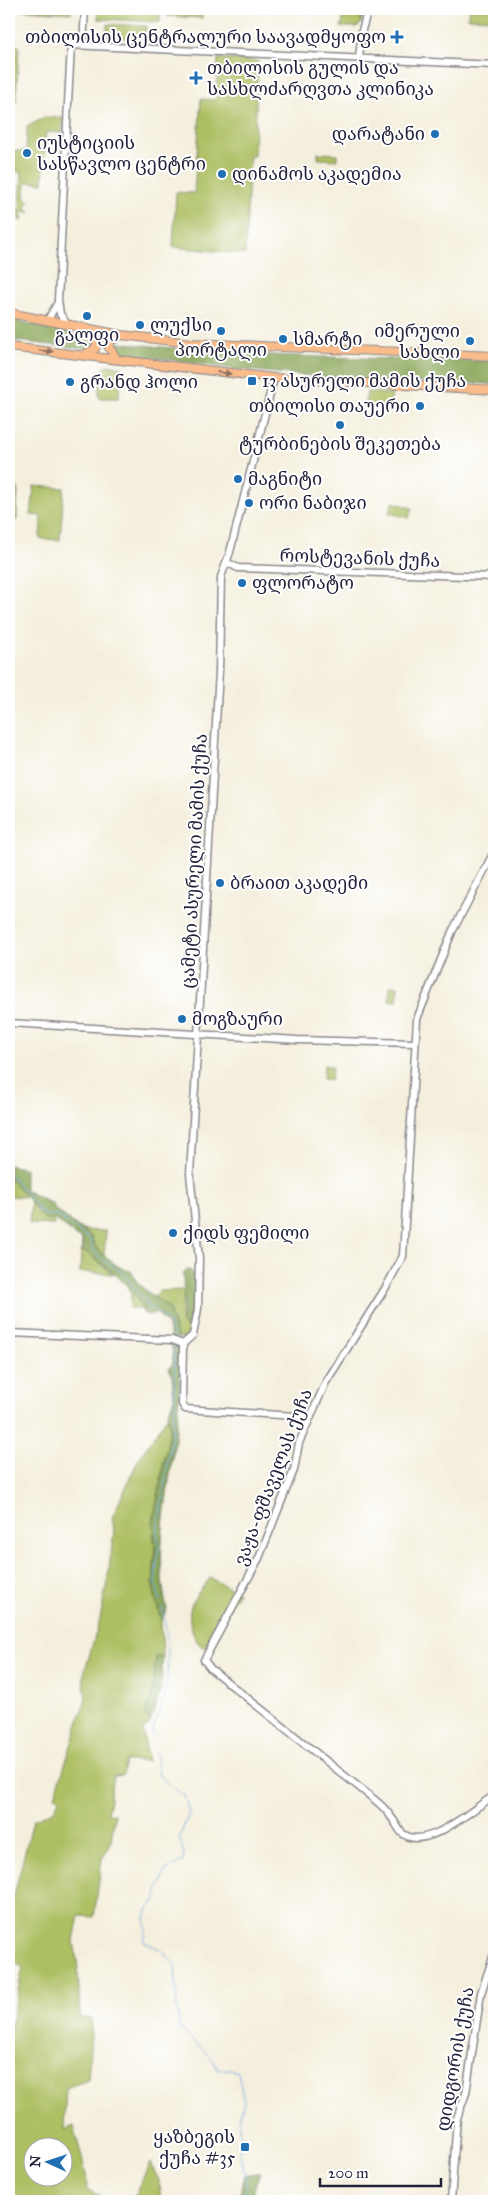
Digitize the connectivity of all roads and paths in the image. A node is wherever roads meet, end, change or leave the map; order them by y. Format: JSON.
{"nodes":[{"id":1,"x":85,"y":9,"type":"edge"},
{"id":2,"x":368,"y":9,"type":"edge"},
{"id":3,"x":83,"y":45,"type":"junction"},
{"id":4,"x":359,"y":58,"type":"junction"},
{"id":5,"x":494,"y":64,"type":"edge"},
{"id":6,"x":58,"y":300,"type":"junction"},
{"id":7,"x":9,"y":313,"type":"edge"},
{"id":8,"x":46,"y":321,"type":"junction"},
{"id":9,"x":67,"y":324,"type":"junction"},
{"id":10,"x":87,"y":328,"type":"junction"},
{"id":11,"x":121,"y":335,"type":"junction"},
{"id":12,"x":9,"y":347,"type":"edge"},
{"id":13,"x":83,"y":355,"type":"junction"},
{"id":14,"x":494,"y":356,"type":"edge"},
{"id":15,"x":116,"y":358,"type":"junction"},
{"id":16,"x":274,"y":378,"type":"junction"},
{"id":17,"x":494,"y":390,"type":"edge"},
{"id":18,"x":226,"y":562,"type":"junction"},
{"id":19,"x":494,"y":578,"type":"edge"},
{"id":20,"x":494,"y":852,"type":"edge"},
{"id":21,"x":9,"y":1023,"type":"edge"},
{"id":22,"x":199,"y":1033,"type":"junction"},
{"id":23,"x":414,"y":1043,"type":"junction"},
{"id":24,"x":9,"y":1333,"type":"edge"},
{"id":25,"x":177,"y":1342,"type":"junction"},
{"id":26,"x":311,"y":1417,"type":"junction"},
{"id":27,"x":494,"y":1796,"type":"edge"},
{"id":28,"x":494,"y":1954,"type":"edge"},
{"id":29,"x":451,"y":2201,"type":"edge"}],
"edges":[{"from":1,"to":3,"type":"street"},
{"from":2,"to":4,"type":"street"},
{"from":3,"to":4,"type":"street"},
{"from":3,"to":6,"type":"street"},
{"from":4,"to":5,"type":"street"},
{"from":6,"to":8,"type":"street"},
{"from":6,"to":9,"type":"street"},
{"from":7,"to":8,"type":"highway"},
{"from":8,"to":9,"type":"highway"},
{"from":9,"to":10,"type":"highway"},
{"from":10,"to":11,"type":"highway"},
{"from":10,"to":13,"type":"highway"},
{"from":11,"to":14,"type":"highway"},
{"from":11,"to":15,"type":"highway"},
{"from":12,"to":13,"type":"highway","one_way":true},
{"from":13,"to":15,"type":"highway"},
{"from":15,"to":16,"type":"highway","one_way":true},
{"from":16,"to":17,"type":"highway"},
{"from":16,"to":18,"type":"street","name":"ცამეტი ასურელი მამის ქუჩა"},
{"from":18,"to":19,"type":"street","name":"როსტევანის ქუჩა"},
{"from":18,"to":22,"type":"street","name":"ცამეტი ასურელი მამის ქუჩა"},
{"from":20,"to":23,"type":"street"},
{"from":21,"to":22,"type":"street"},
{"from":22,"to":23,"type":"street"},
{"from":22,"to":25,"type":"street","name":"ცამეტი ასურელი მამის ქუჩა"},
{"from":23,"to":26,"type":"street","name":"ვაჟა-ფშაველას ქუჩა"},
{"from":24,"to":25,"type":"street"},
{"from":25,"to":26,"type":"street"},
{"from":26,"to":27,"type":"street","name":"ვაჟა-ფშაველას ქუჩა"},
{"from":28,"to":29,"type":"street","name":"დიდგორის ქუჩა"}]}
